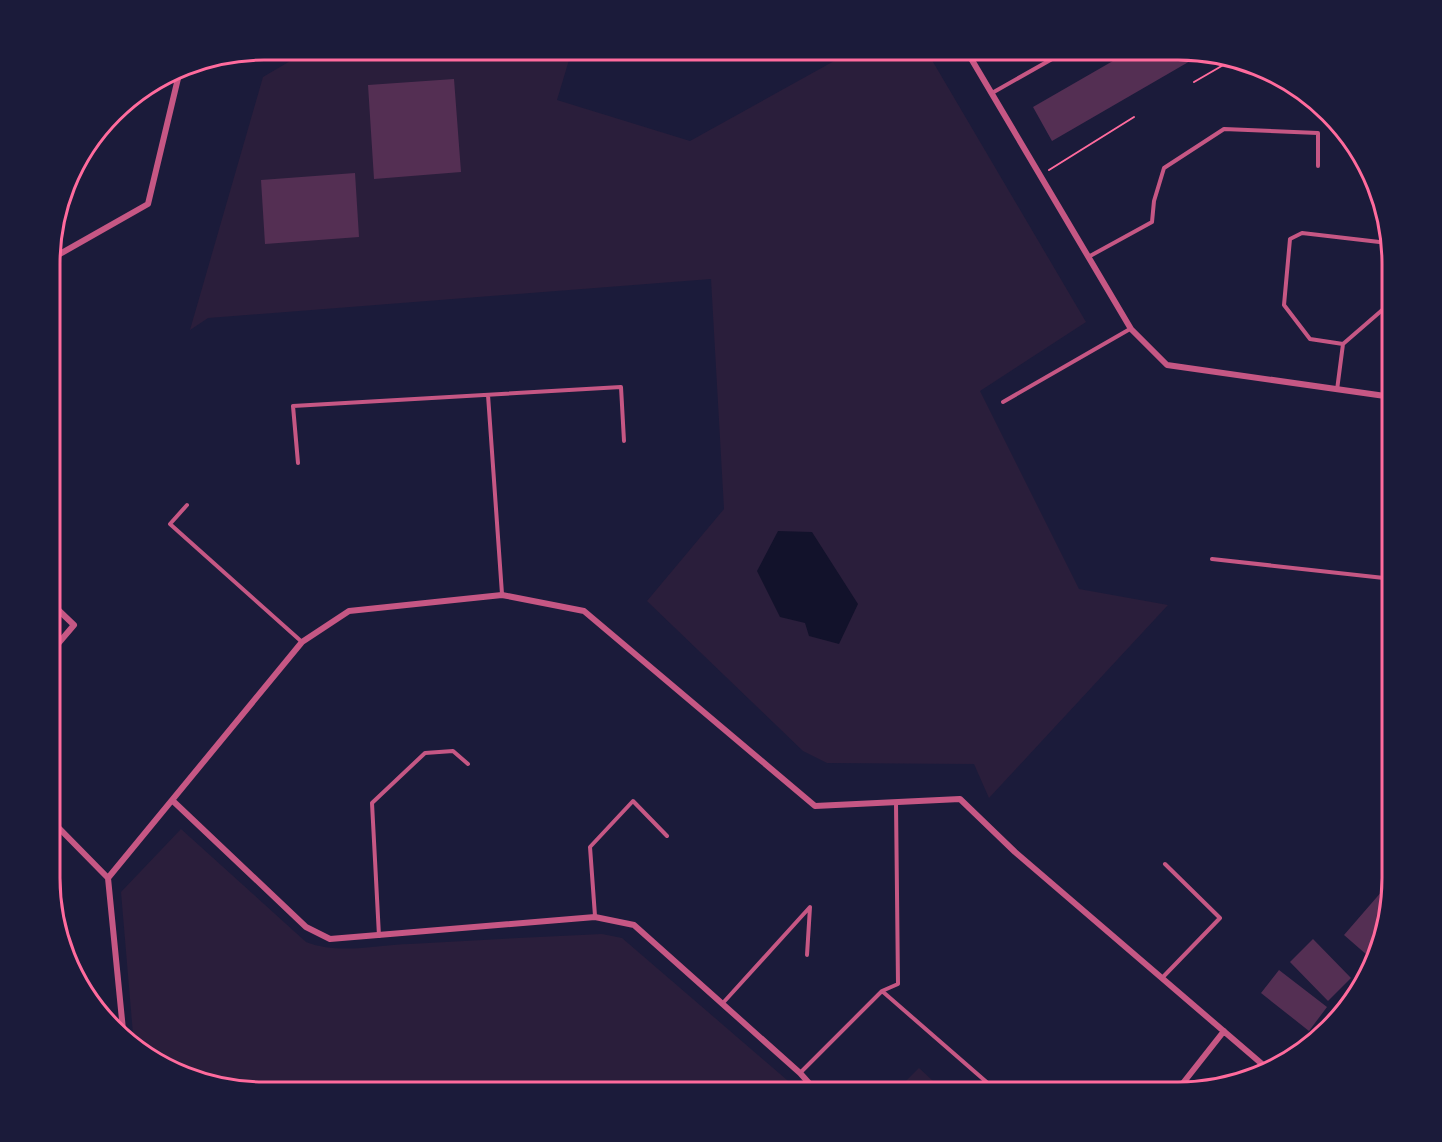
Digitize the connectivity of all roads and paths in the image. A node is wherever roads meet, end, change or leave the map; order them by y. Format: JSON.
{"nodes":[{"id":1,"x":972,"y":60,"type":"edge"},
{"id":2,"x":1050,"y":60,"type":"edge"},
{"id":3,"x":1223,"y":65,"type":"edge"},
{"id":4,"x":178,"y":80,"type":"edge"},
{"id":5,"x":1194,"y":82,"type":"dead end"},
{"id":6,"x":992,"y":93,"type":"junction"},
{"id":7,"x":1134,"y":117,"type":"dead end"},
{"id":8,"x":1318,"y":166,"type":"dead end"},
{"id":9,"x":1041,"y":174,"type":"junction"},
{"id":10,"x":1381,"y":244,"type":"edge"},
{"id":11,"x":61,"y":253,"type":"edge"},
{"id":12,"x":1090,"y":256,"type":"junction"},
{"id":13,"x":1382,"y":310,"type":"edge"},
{"id":14,"x":1131,"y":329,"type":"junction"},
{"id":15,"x":1343,"y":344,"type":"junction"},
{"id":16,"x":1337,"y":391,"type":"junction"},
{"id":17,"x":488,"y":395,"type":"junction"},
{"id":18,"x":1382,"y":396,"type":"edge"},
{"id":19,"x":1003,"y":402,"type":"dead end"},
{"id":20,"x":624,"y":441,"type":"dead end"},
{"id":21,"x":298,"y":463,"type":"dead end"},
{"id":22,"x":187,"y":505,"type":"dead end"},
{"id":23,"x":1212,"y":559,"type":"dead end"},
{"id":24,"x":1382,"y":578,"type":"edge"},
{"id":25,"x":502,"y":595,"type":"junction"},
{"id":26,"x":60,"y":612,"type":"edge"},
{"id":27,"x":60,"y":641,"type":"edge"},
{"id":28,"x":302,"y":642,"type":"junction"},
{"id":29,"x":468,"y":764,"type":"dead end"},
{"id":30,"x":172,"y":801,"type":"junction"},
{"id":31,"x":896,"y":802,"type":"junction"},
{"id":32,"x":60,"y":829,"type":"edge"},
{"id":33,"x":667,"y":836,"type":"dead end"},
{"id":34,"x":1165,"y":864,"type":"dead end"},
{"id":35,"x":108,"y":878,"type":"junction"},
{"id":36,"x":595,"y":917,"type":"junction"},
{"id":37,"x":380,"y":936,"type":"junction"},
{"id":38,"x":807,"y":955,"type":"dead end"},
{"id":39,"x":1163,"y":977,"type":"junction"},
{"id":40,"x":882,"y":991,"type":"junction"},
{"id":41,"x":722,"y":1005,"type":"junction"},
{"id":42,"x":122,"y":1024,"type":"edge"},
{"id":43,"x":1224,"y":1031,"type":"junction"},
{"id":44,"x":1261,"y":1063,"type":"edge"},
{"id":45,"x":800,"y":1073,"type":"junction"},
{"id":46,"x":808,"y":1082,"type":"edge"},
{"id":47,"x":987,"y":1082,"type":"edge"},
{"id":48,"x":1184,"y":1082,"type":"edge"}],
"edges":[{"from":1,"to":6,"type":"street"},
{"from":2,"to":6,"type":"lane"},
{"from":3,"to":5,"type":"path"},
{"from":4,"to":11,"type":"street"},
{"from":6,"to":9,"type":"street"},
{"from":7,"to":9,"type":"path"},
{"from":8,"to":12,"type":"lane"},
{"from":9,"to":12,"type":"street"},
{"from":10,"to":15,"type":"lane"},
{"from":12,"to":14,"type":"street"},
{"from":13,"to":15,"type":"lane"},
{"from":14,"to":16,"type":"street"},
{"from":14,"to":19,"type":"lane"},
{"from":15,"to":16,"type":"lane"},
{"from":16,"to":18,"type":"street"},
{"from":17,"to":20,"type":"lane"},
{"from":17,"to":21,"type":"lane"},
{"from":17,"to":25,"type":"lane"},
{"from":22,"to":28,"type":"lane"},
{"from":23,"to":24,"type":"lane"},
{"from":25,"to":28,"type":"street"},
{"from":25,"to":31,"type":"street"},
{"from":26,"to":27,"type":"street"},
{"from":28,"to":30,"type":"street"},
{"from":29,"to":37,"type":"lane"},
{"from":30,"to":35,"type":"street"},
{"from":30,"to":37,"type":"street"},
{"from":31,"to":39,"type":"street"},
{"from":31,"to":40,"type":"lane"},
{"from":32,"to":35,"type":"street"},
{"from":33,"to":36,"type":"lane"},
{"from":34,"to":39,"type":"lane"},
{"from":35,"to":42,"type":"street"},
{"from":36,"to":37,"type":"street"},
{"from":36,"to":41,"type":"street"},
{"from":38,"to":41,"type":"lane"},
{"from":39,"to":43,"type":"street"},
{"from":40,"to":45,"type":"lane"},
{"from":40,"to":47,"type":"lane"},
{"from":41,"to":45,"type":"street"},
{"from":43,"to":44,"type":"street"},
{"from":43,"to":48,"type":"street"},
{"from":45,"to":46,"type":"street"}]}
